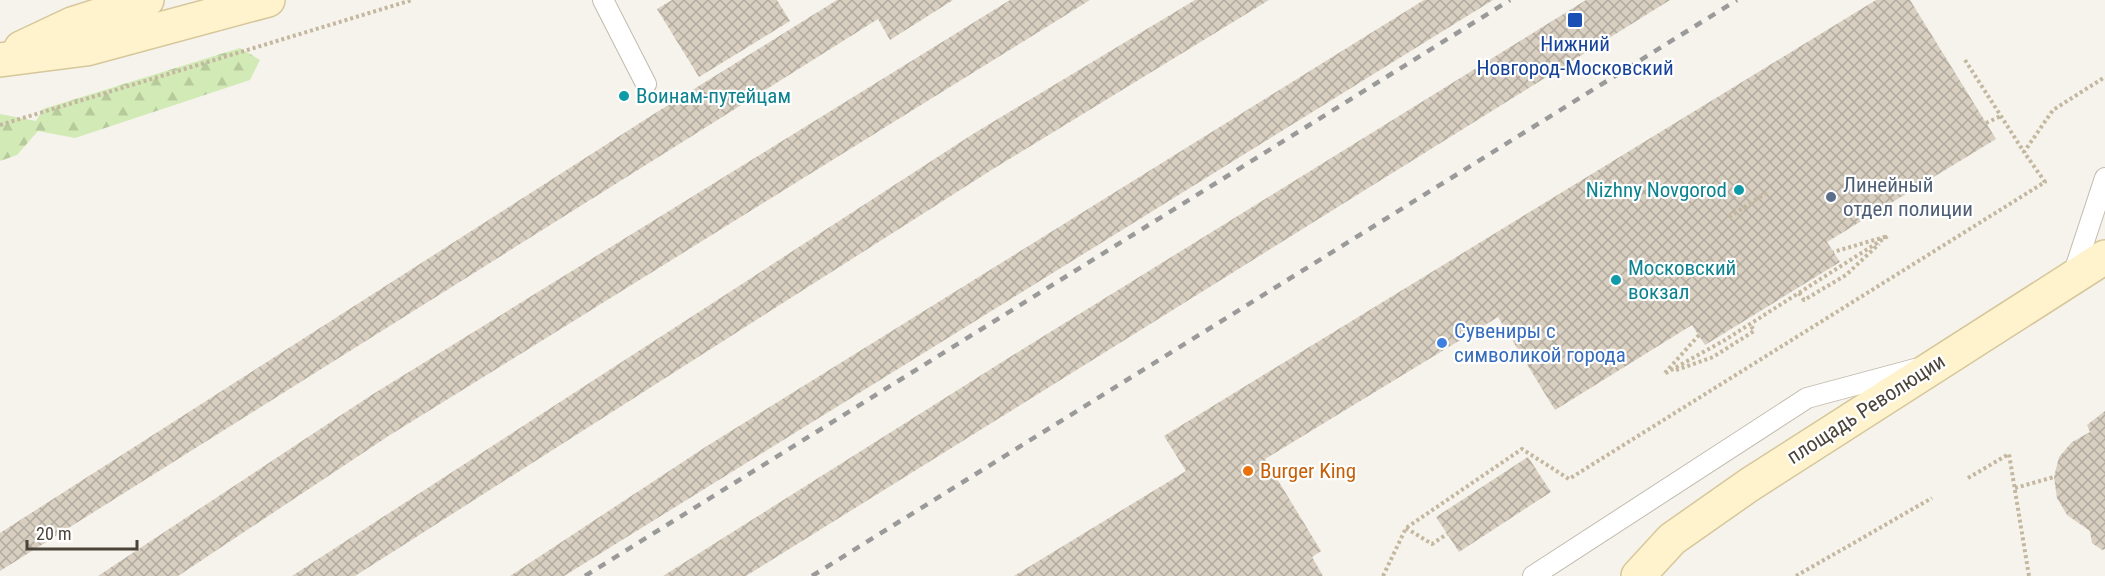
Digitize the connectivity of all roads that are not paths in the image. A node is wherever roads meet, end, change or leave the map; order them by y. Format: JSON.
{"nodes":[{"id":1,"x":147,"y":0,"type":"edge"},
{"id":2,"x":268,"y":0,"type":"edge"},
{"id":3,"x":603,"y":0,"type":"edge"},
{"id":4,"x":0,"y":59,"type":"edge"},
{"id":5,"x":646,"y":84,"type":"dead end"},
{"id":6,"x":2105,"y":178,"type":"edge"},
{"id":7,"x":2105,"y":257,"type":"edge"},
{"id":8,"x":2072,"y":278,"type":"junction"},
{"id":9,"x":1938,"y":362,"type":"junction"},
{"id":10,"x":1533,"y":576,"type":"edge"},
{"id":11,"x":1638,"y":576,"type":"edge"}],
"edges":[{"from":1,"to":4,"type":"main road"},
{"from":2,"to":4,"type":"main road"},
{"from":3,"to":5,"type":"lane"},
{"from":6,"to":8,"type":"lane"},
{"from":7,"to":8,"type":"main road","name":"площадь Революции"},
{"from":8,"to":9,"type":"main road","name":"площадь Революции"},
{"from":9,"to":10,"type":"lane"},
{"from":9,"to":11,"type":"main road","name":"площадь Революции"}]}
